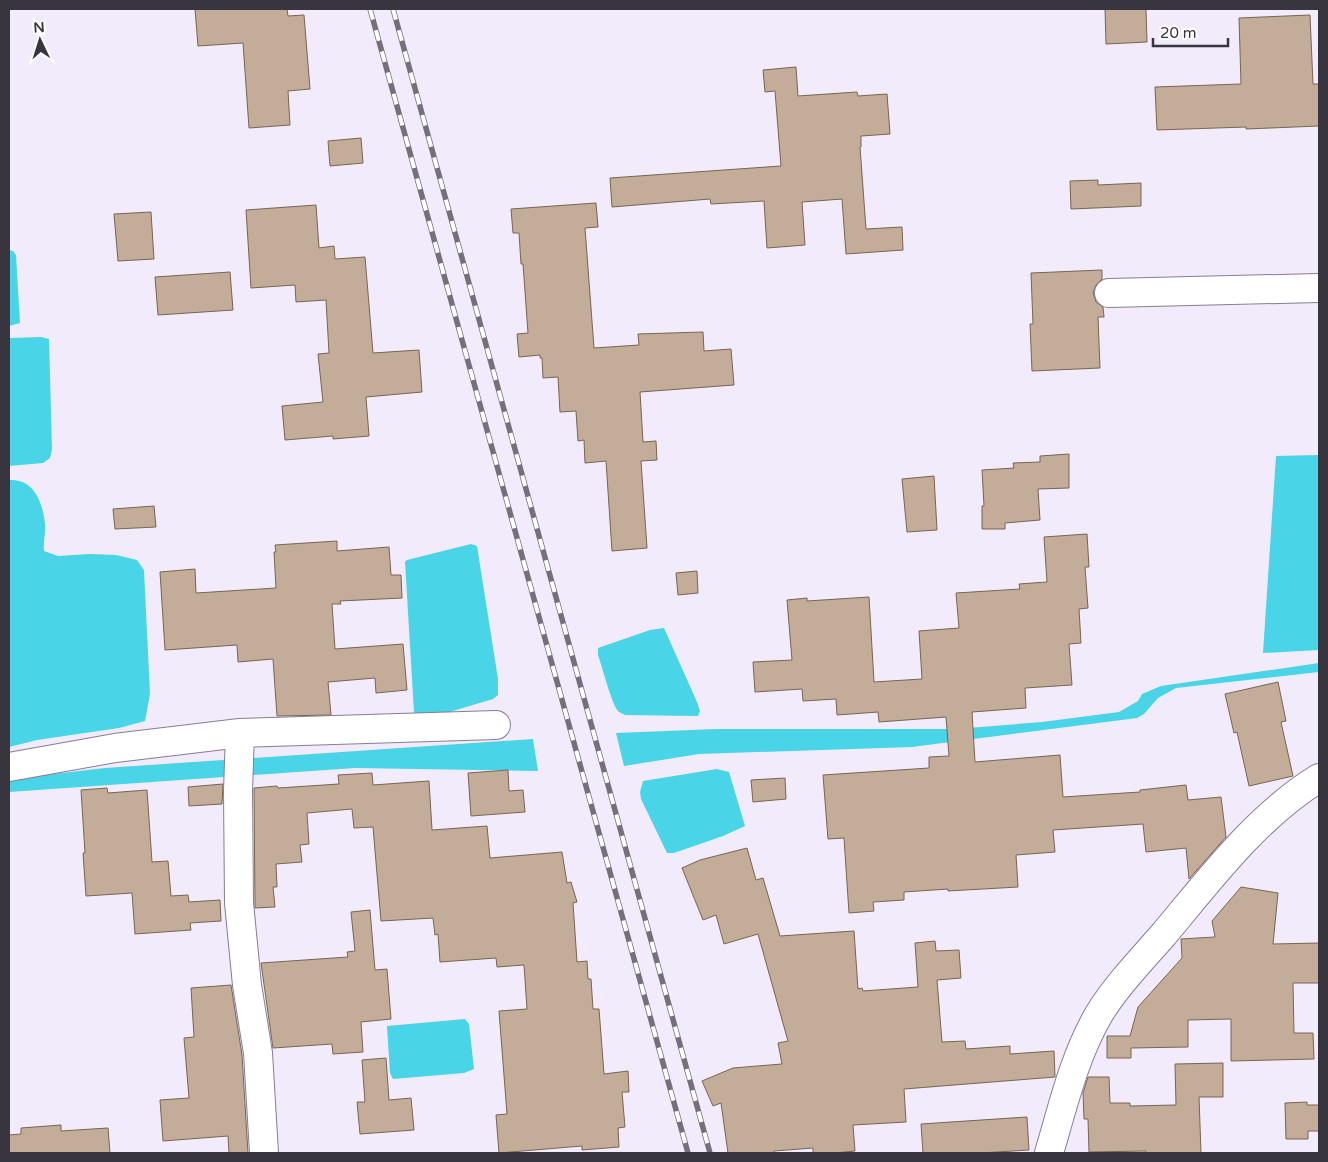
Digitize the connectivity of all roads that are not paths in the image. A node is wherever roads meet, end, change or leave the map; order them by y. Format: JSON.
{"nodes":[{"id":1,"x":1319,"y":288,"type":"edge"},
{"id":2,"x":1109,"y":293,"type":"dead end"},
{"id":3,"x":496,"y":726,"type":"dead end"},
{"id":4,"x":240,"y":743,"type":"junction"},
{"id":5,"x":9,"y":767,"type":"edge"},
{"id":6,"x":1319,"y":778,"type":"edge"},
{"id":7,"x":264,"y":1153,"type":"edge"},
{"id":8,"x":1049,"y":1153,"type":"edge"}],
"edges":[{"from":1,"to":2,"type":"street"},
{"from":3,"to":4,"type":"street"},
{"from":4,"to":5,"type":"street"},
{"from":4,"to":7,"type":"street"},
{"from":6,"to":8,"type":"street"}]}
